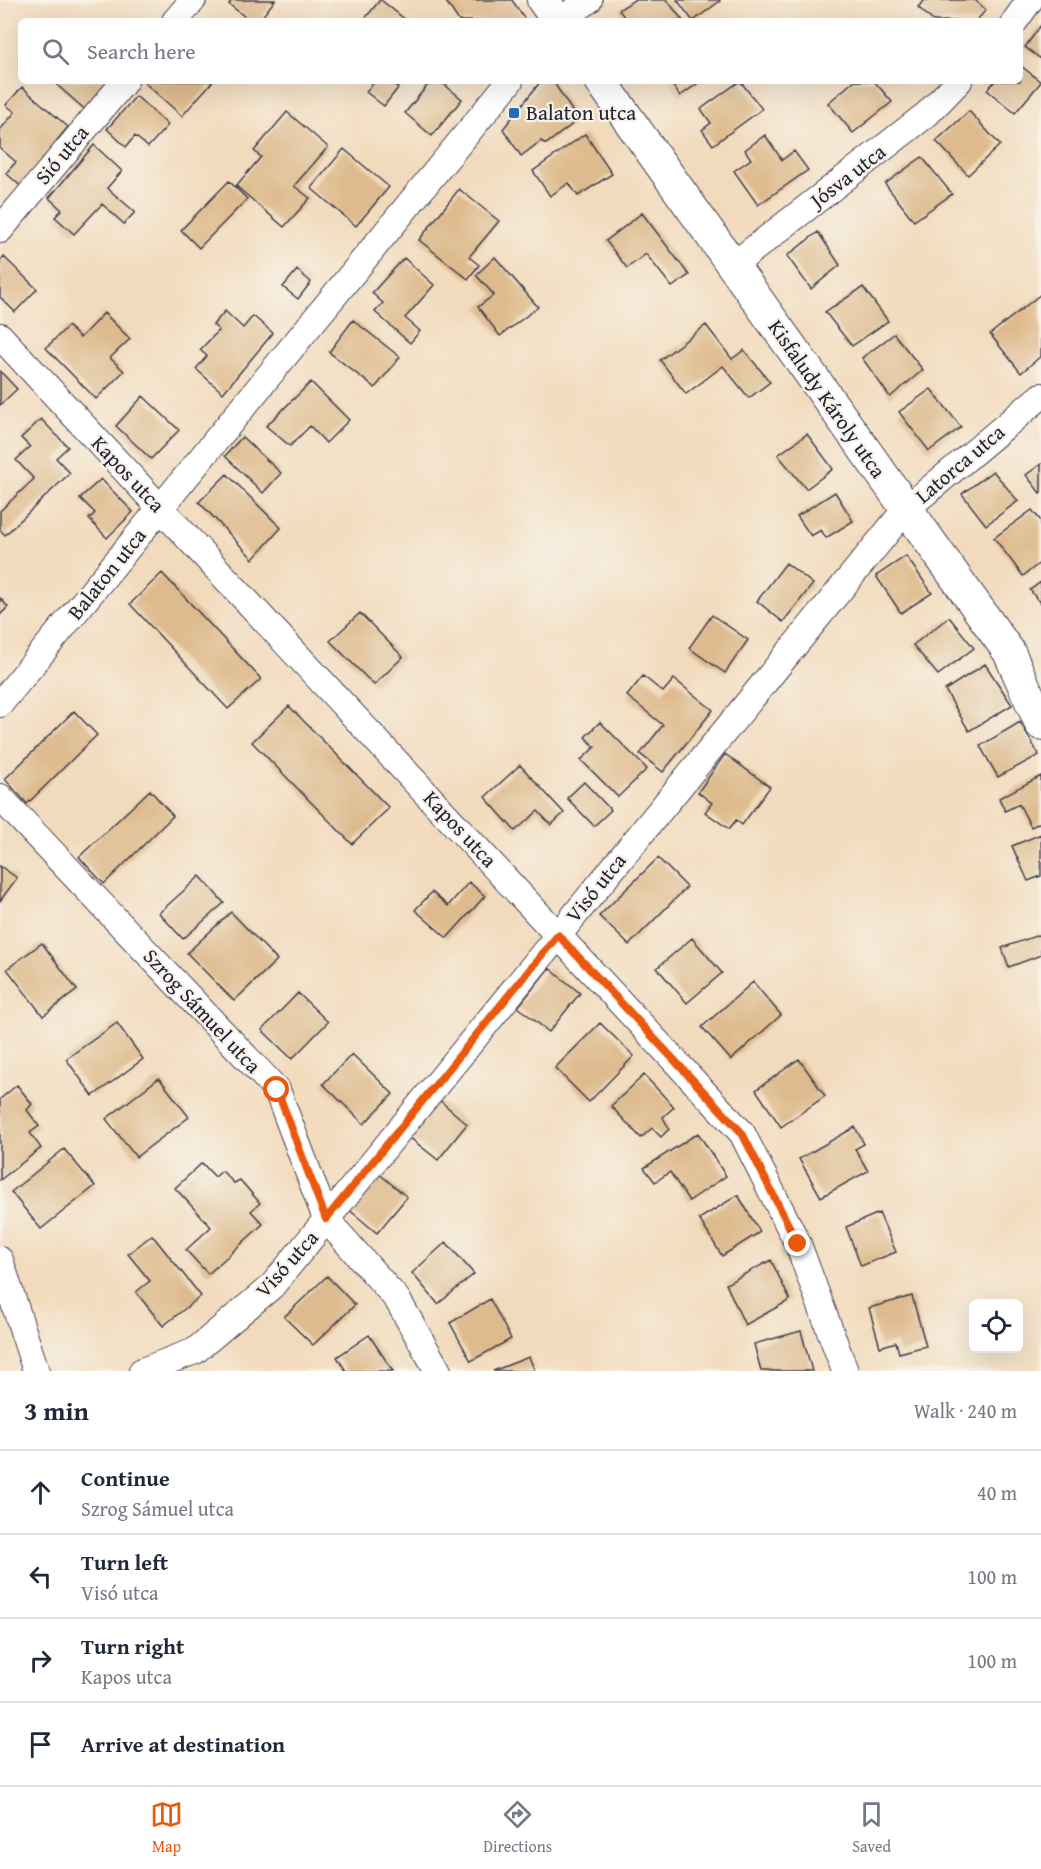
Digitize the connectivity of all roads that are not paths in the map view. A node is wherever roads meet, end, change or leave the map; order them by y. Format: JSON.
{"nodes":[{"id":1,"x":193,"y":0,"type":"edge"},
{"id":2,"x":543,"y":0,"type":"edge"},
{"id":3,"x":589,"y":0,"type":"edge"},
{"id":4,"x":1030,"y":0,"type":"edge"},
{"id":5,"x":178,"y":18,"type":"edge"},
{"id":6,"x":557,"y":18,"type":"edge"},
{"id":7,"x":563,"y":18,"type":"edge"},
{"id":8,"x":1017,"y":18,"type":"edge"},
{"id":9,"x":122,"y":84,"type":"edge"},
{"id":10,"x":508,"y":84,"type":"edge"},
{"id":11,"x":603,"y":84,"type":"edge"},
{"id":12,"x":956,"y":84,"type":"edge"},
{"id":13,"x":0,"y":230,"type":"edge"},
{"id":14,"x":732,"y":266,"type":"junction"},
{"id":15,"x":0,"y":336,"type":"edge"},
{"id":16,"x":1041,"y":396,"type":"edge"},
{"id":17,"x":161,"y":508,"type":"junction"},
{"id":18,"x":906,"y":509,"type":"junction"},
{"id":19,"x":0,"y":704,"type":"edge"},
{"id":20,"x":1041,"y":724,"type":"edge"},
{"id":21,"x":0,"y":797,"type":"edge"},
{"id":22,"x":558,"y":935,"type":"junction"},
{"id":23,"x":326,"y":1219,"type":"junction"},
{"id":24,"x":0,"y":1260,"type":"edge"},
{"id":25,"x":36,"y":1371,"type":"edge"},
{"id":26,"x":142,"y":1371,"type":"edge"},
{"id":27,"x":438,"y":1371,"type":"edge"},
{"id":28,"x":845,"y":1371,"type":"edge"}],
"edges":[{"from":1,"to":5,"type":"street"},
{"from":2,"to":6,"type":"main road"},
{"from":3,"to":7,"type":"street"},
{"from":4,"to":8,"type":"street"},
{"from":9,"to":13,"type":"street","name":"Sió utca"},
{"from":10,"to":17,"type":"street","name":"Balaton utca"},
{"from":11,"to":14,"type":"main road","name":"Kisfaludy Károly utca"},
{"from":12,"to":14,"type":"street","name":"Jósva utca"},
{"from":14,"to":18,"type":"main road","name":"Kisfaludy Károly utca"},
{"from":15,"to":17,"type":"street","name":"Kapos utca"},
{"from":16,"to":18,"type":"street","name":"Latorca utca"},
{"from":17,"to":19,"type":"street","name":"Balaton utca"},
{"from":17,"to":22,"type":"street","name":"Kapos utca"},
{"from":18,"to":20,"type":"main road","name":"Kisfaludy Károly utca"},
{"from":18,"to":22,"type":"street","name":"Visó utca"},
{"from":21,"to":23,"type":"street","name":"Szrog Sámuel utca"},
{"from":22,"to":23,"type":"street","name":"Visó utca"},
{"from":22,"to":28,"type":"street","name":"Kapos utca"},
{"from":23,"to":26,"type":"street","name":"Visó utca"},
{"from":23,"to":27,"type":"street","name":"Szrog Sámuel utca"},
{"from":24,"to":25,"type":"street"}]}
